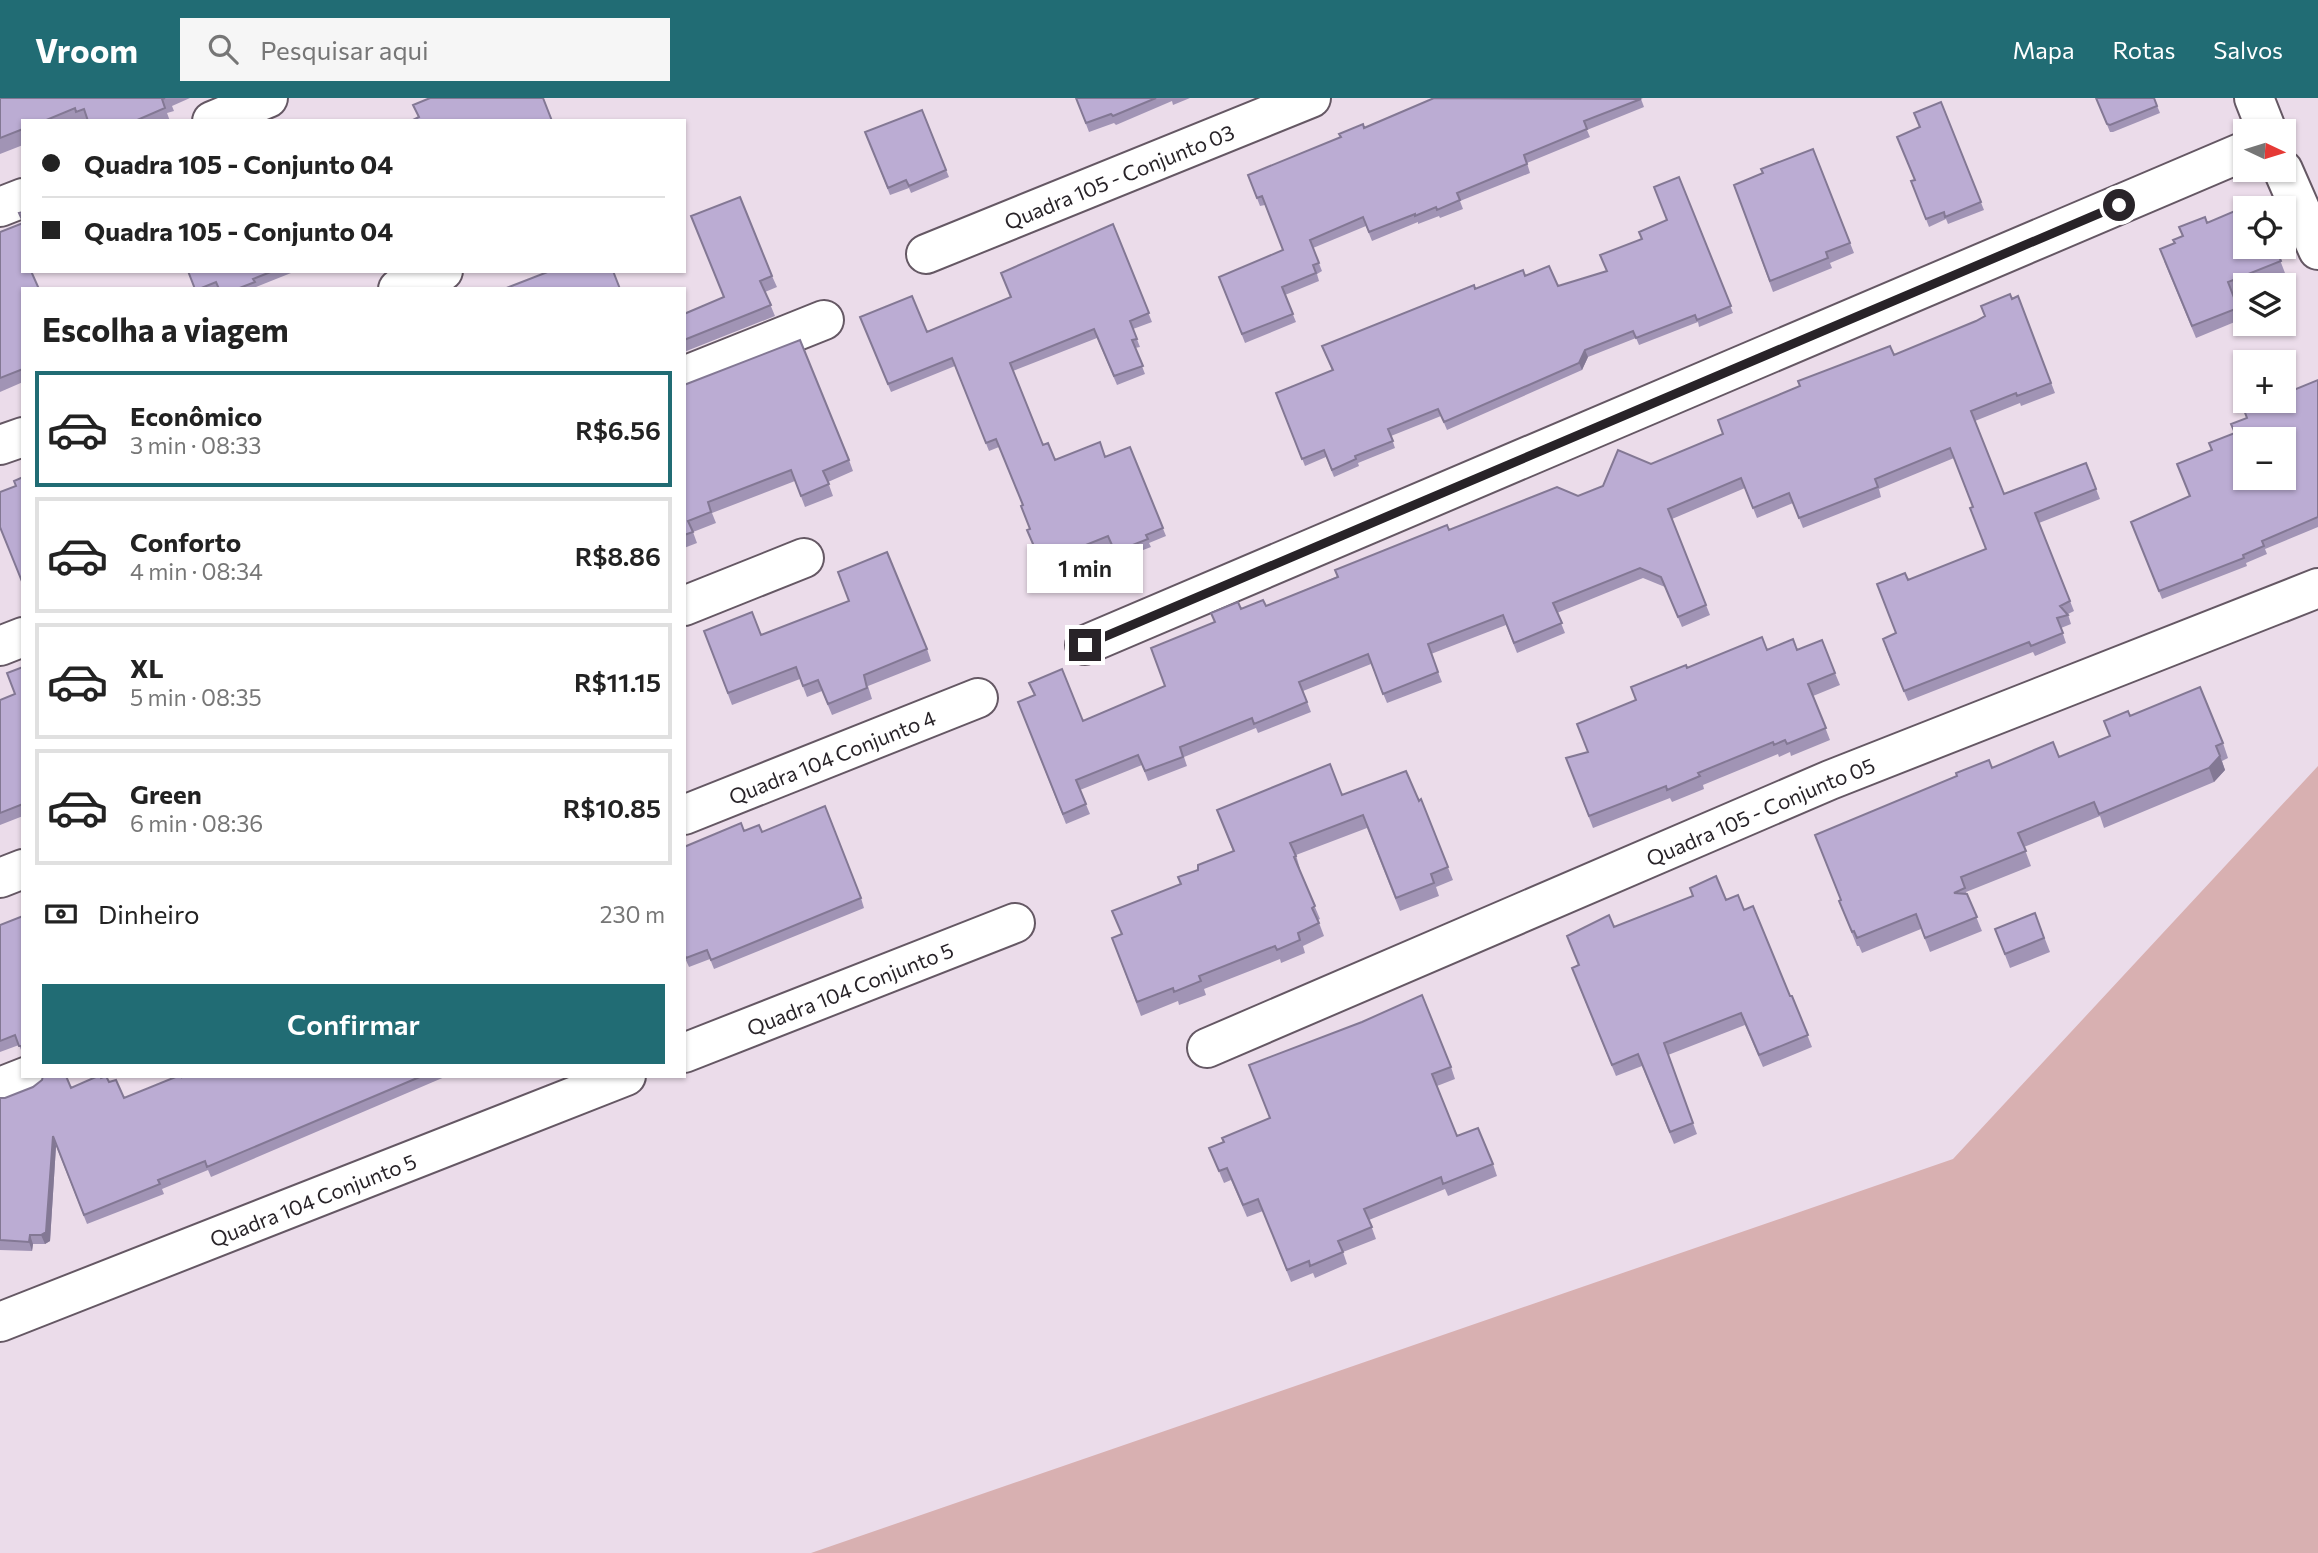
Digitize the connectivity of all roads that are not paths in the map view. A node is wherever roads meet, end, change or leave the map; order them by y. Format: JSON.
{"nodes":[{"id":1,"x":268,"y":98,"type":"edge"},
{"id":2,"x":1311,"y":98,"type":"edge"},
{"id":3,"x":2254,"y":98,"type":"edge"},
{"id":4,"x":217,"y":119,"type":"edge"},
{"id":5,"x":2262,"y":119,"type":"edge"},
{"id":6,"x":2233,"y":156,"type":"edge"},
{"id":7,"x":2288,"y":182,"type":"edge"},
{"id":8,"x":21,"y":199,"type":"edge"},
{"id":9,"x":0,"y":208,"type":"edge"},
{"id":10,"x":2318,"y":250,"type":"edge"},
{"id":11,"x":926,"y":254,"type":"dead end"},
{"id":12,"x":438,"y":273,"type":"edge"},
{"id":13,"x":403,"y":287,"type":"edge"},
{"id":14,"x":824,"y":320,"type":"dead end"},
{"id":15,"x":686,"y":375,"type":"edge"},
{"id":16,"x":21,"y":437,"type":"edge"},
{"id":17,"x":0,"y":445,"type":"edge"},
{"id":18,"x":804,"y":558,"type":"dead end"},
{"id":19,"x":2318,"y":588,"type":"edge"},
{"id":20,"x":686,"y":605,"type":"edge"},
{"id":21,"x":21,"y":638,"type":"edge"},
{"id":22,"x":1085,"y":645,"type":"dead end"},
{"id":23,"x":0,"y":646,"type":"edge"},
{"id":24,"x":978,"y":698,"type":"dead end"},
{"id":25,"x":686,"y":814,"type":"edge"},
{"id":26,"x":21,"y":870,"type":"edge"},
{"id":27,"x":0,"y":878,"type":"edge"},
{"id":28,"x":1015,"y":923,"type":"dead end"},
{"id":29,"x":1207,"y":1048,"type":"dead end"},
{"id":30,"x":686,"y":1052,"type":"edge"},
{"id":31,"x":23,"y":1078,"type":"edge"},
{"id":32,"x":621,"y":1078,"type":"edge"},
{"id":33,"x":0,"y":1087,"type":"edge"},
{"id":34,"x":0,"y":1322,"type":"edge"}],
"edges":[{"from":1,"to":4,"type":"street"},
{"from":2,"to":11,"type":"street","name":"Quadra 105 - Conjunto 03"},
{"from":3,"to":5,"type":"street"},
{"from":6,"to":22,"type":"street"},
{"from":7,"to":10,"type":"street"},
{"from":8,"to":9,"type":"street"},
{"from":12,"to":13,"type":"street"},
{"from":14,"to":15,"type":"street"},
{"from":16,"to":17,"type":"street"},
{"from":18,"to":20,"type":"street"},
{"from":19,"to":29,"type":"street","name":"Quadra 105 - Conjunto 05"},
{"from":21,"to":23,"type":"street"},
{"from":24,"to":25,"type":"street","name":"Quadra 104 Conjunto 4"},
{"from":26,"to":27,"type":"street"},
{"from":28,"to":30,"type":"street","name":"Quadra 104 Conjunto 5"},
{"from":31,"to":33,"type":"street"},
{"from":32,"to":34,"type":"street","name":"Quadra 104 Conjunto 5"}]}
